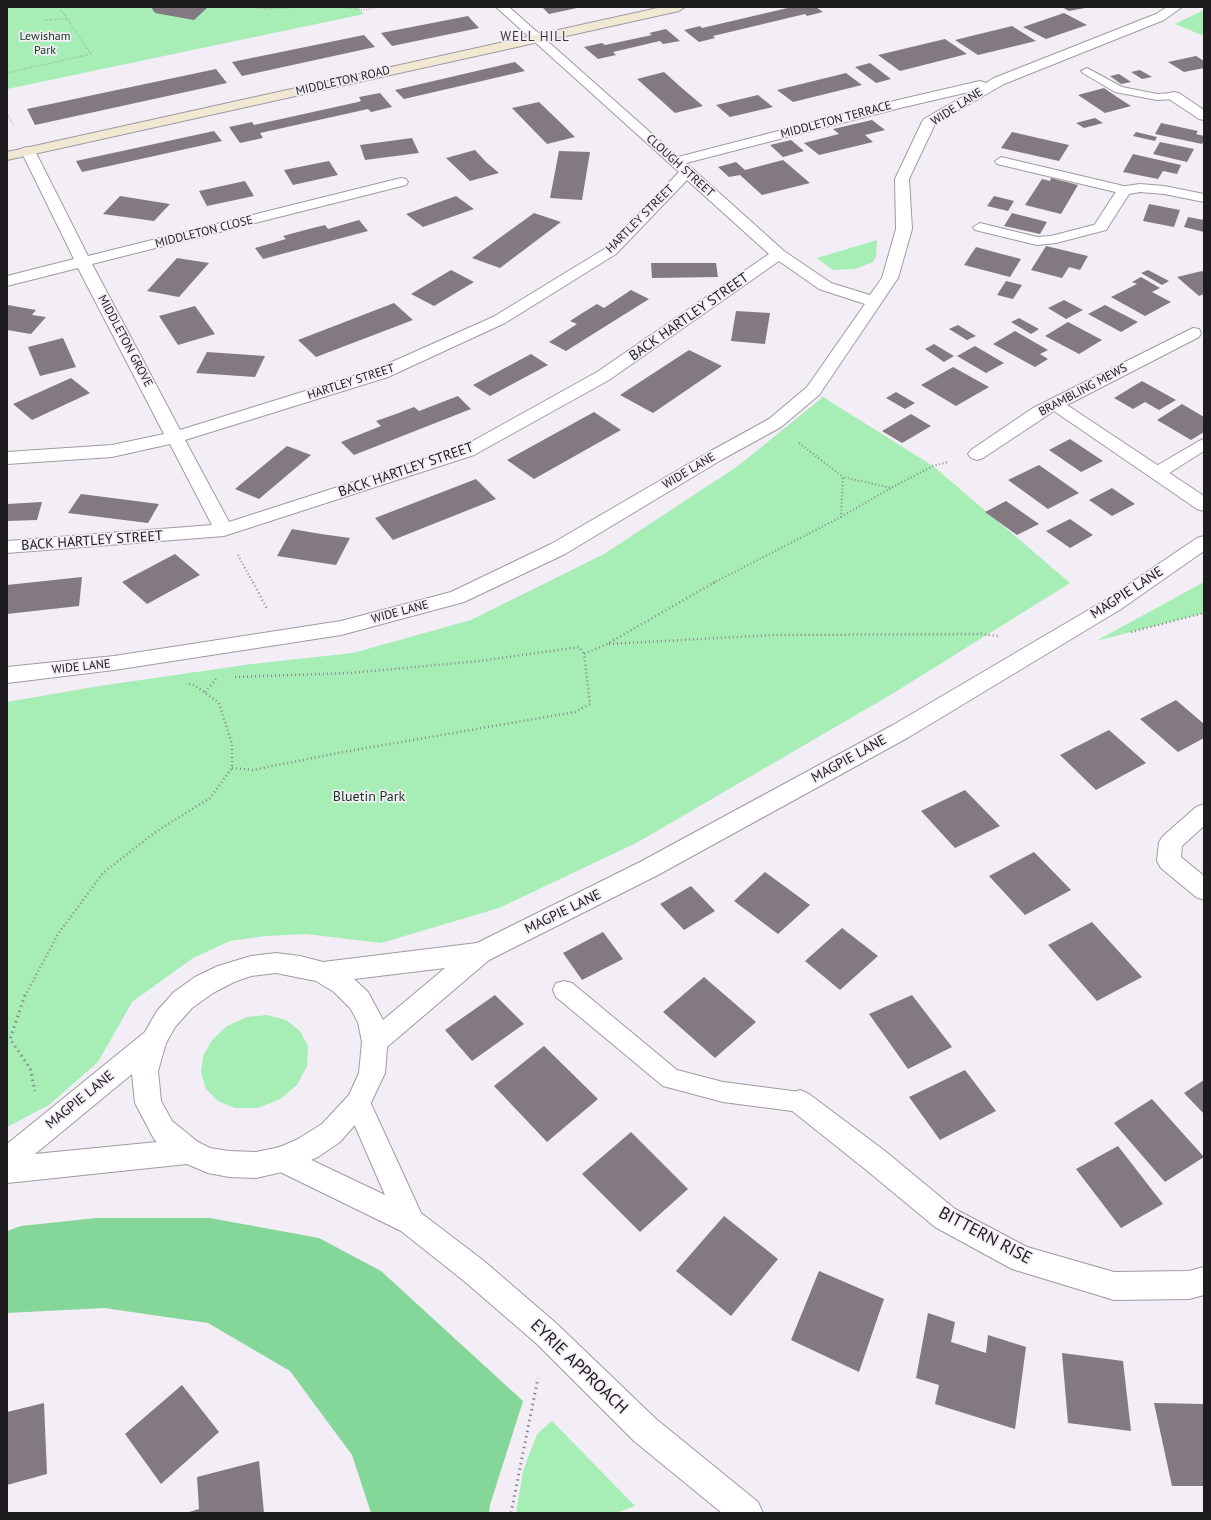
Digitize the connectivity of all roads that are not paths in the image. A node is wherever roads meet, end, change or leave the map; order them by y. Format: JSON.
{"nodes":[{"id":1,"x":502,"y":7,"type":"edge"},
{"id":2,"x":679,"y":7,"type":"edge"},
{"id":3,"x":1176,"y":7,"type":"edge"},
{"id":4,"x":537,"y":38,"type":"junction"},
{"id":5,"x":1087,"y":71,"type":"dead end"},
{"id":6,"x":998,"y":81,"type":"junction"},
{"id":7,"x":1174,"y":96,"type":"joint"},
{"id":8,"x":1204,"y":116,"type":"edge"},
{"id":9,"x":28,"y":151,"type":"junction"},
{"id":10,"x":7,"y":156,"type":"edge"},
{"id":11,"x":1002,"y":161,"type":"dead end"},
{"id":12,"x":681,"y":167,"type":"junction"},
{"id":13,"x":401,"y":182,"type":"dead end"},
{"id":14,"x":1124,"y":190,"type":"junction"},
{"id":15,"x":1204,"y":198,"type":"edge"},
{"id":16,"x":980,"y":227,"type":"dead end"},
{"id":17,"x":1101,"y":227,"type":"joint"},
{"id":18,"x":779,"y":254,"type":"junction"},
{"id":19,"x":83,"y":262,"type":"junction"},
{"id":20,"x":7,"y":281,"type":"edge"},
{"id":21,"x":873,"y":301,"type":"junction"},
{"id":22,"x":1193,"y":333,"type":"dead end"},
{"id":23,"x":1056,"y":404,"type":"junction"},
{"id":24,"x":175,"y":437,"type":"junction"},
{"id":25,"x":1204,"y":444,"type":"edge"},
{"id":26,"x":977,"y":454,"type":"road end"},
{"id":27,"x":7,"y":458,"type":"edge"},
{"id":28,"x":1156,"y":473,"type":"junction"},
{"id":29,"x":1204,"y":505,"type":"edge"},
{"id":30,"x":224,"y":530,"type":"junction"},
{"id":31,"x":1204,"y":542,"type":"edge"},
{"id":32,"x":7,"y":547,"type":"edge"},
{"id":33,"x":7,"y":675,"type":"edge"},
{"id":34,"x":1204,"y":813,"type":"edge"},
{"id":35,"x":1204,"y":890,"type":"edge"},
{"id":36,"x":480,"y":953,"type":"junction"},
{"id":37,"x":323,"y":972,"type":"junction"},
{"id":38,"x":564,"y":990,"type":"dead end"},
{"id":39,"x":154,"y":1040,"type":"junction"},
{"id":40,"x":375,"y":1042,"type":"junction"},
{"id":41,"x":800,"y":1102,"type":"joint"},
{"id":42,"x":358,"y":1103,"type":"junction"},
{"id":43,"x":188,"y":1151,"type":"junction"},
{"id":44,"x":282,"y":1159,"type":"junction"},
{"id":45,"x":7,"y":1161,"type":"edge"},
{"id":46,"x":7,"y":1170,"type":"edge"},
{"id":47,"x":411,"y":1222,"type":"junction"},
{"id":48,"x":1204,"y":1281,"type":"edge"},
{"id":49,"x":747,"y":1513,"type":"edge"}],
"edges":[{"from":1,"to":4,"type":"street","name":"CLOUGH STREET"},
{"from":2,"to":4,"type":"main road","name":"MIDDLETON ROAD"},
{"from":3,"to":6,"type":"street","name":"WIDE LANE"},
{"from":4,"to":9,"type":"main road","name":"MIDDLETON ROAD"},
{"from":4,"to":12,"type":"street","name":"CLOUGH STREET"},
{"from":5,"to":7,"type":"lane"},
{"from":6,"to":12,"type":"street","name":"MIDDLETON TERRACE"},
{"from":6,"to":21,"type":"street","name":"WIDE LANE"},
{"from":7,"to":8,"type":"street"},
{"from":9,"to":10,"type":"main road","name":"MIDDLETON ROAD"},
{"from":9,"to":19,"type":"street","name":"MIDDLETON GROVE"},
{"from":11,"to":14,"type":"lane"},
{"from":12,"to":18,"type":"street","name":"CLOUGH STREET"},
{"from":12,"to":24,"type":"street","name":"HARTLEY STREET"},
{"from":13,"to":19,"type":"street","name":"MIDDLETON CLOSE"},
{"from":14,"to":15,"type":"street"},
{"from":14,"to":17,"type":"street"},
{"from":16,"to":17,"type":"lane"},
{"from":18,"to":21,"type":"street","name":"CLOUGH STREET"},
{"from":18,"to":30,"type":"street","name":"BACK HARTLEY STREET"},
{"from":19,"to":20,"type":"street","name":"MIDDLETON CLOSE"},
{"from":19,"to":24,"type":"street","name":"MIDDLETON GROVE"},
{"from":21,"to":33,"type":"street","name":"WIDE LANE"},
{"from":22,"to":23,"type":"street","name":"BRAMBLING MEWS"},
{"from":23,"to":26,"type":"street","name":"BRAMBLING MEWS"},
{"from":23,"to":28,"type":"street"},
{"from":24,"to":27,"type":"street","name":"HARTLEY STREET"},
{"from":24,"to":30,"type":"street","name":"MIDDLETON GROVE"},
{"from":25,"to":28,"type":"lane"},
{"from":28,"to":29,"type":"street"},
{"from":30,"to":32,"type":"street","name":"BACK HARTLEY STREET"},
{"from":31,"to":36,"type":"street","name":"MAGPIE LANE"},
{"from":34,"to":35,"type":"street"},
{"from":36,"to":37,"type":"street","name":"MAGPIE LANE"},
{"from":36,"to":40,"type":"street","name":"MAGPIE LANE"},
{"from":37,"to":39,"type":"street"},
{"from":37,"to":40,"type":"street"},
{"from":38,"to":41,"type":"lane"},
{"from":39,"to":43,"type":"street"},
{"from":39,"to":45,"type":"street","name":"MAGPIE LANE"},
{"from":40,"to":42,"type":"street"},
{"from":41,"to":48,"type":"street","name":"BITTERN RISE"},
{"from":42,"to":44,"type":"street"},
{"from":42,"to":47,"type":"street","name":"EYRIE APPROACH"},
{"from":43,"to":44,"type":"street"},
{"from":43,"to":46,"type":"street"},
{"from":44,"to":47,"type":"street","name":"EYRIE APPROACH"},
{"from":47,"to":49,"type":"street","name":"EYRIE APPROACH"}]}
